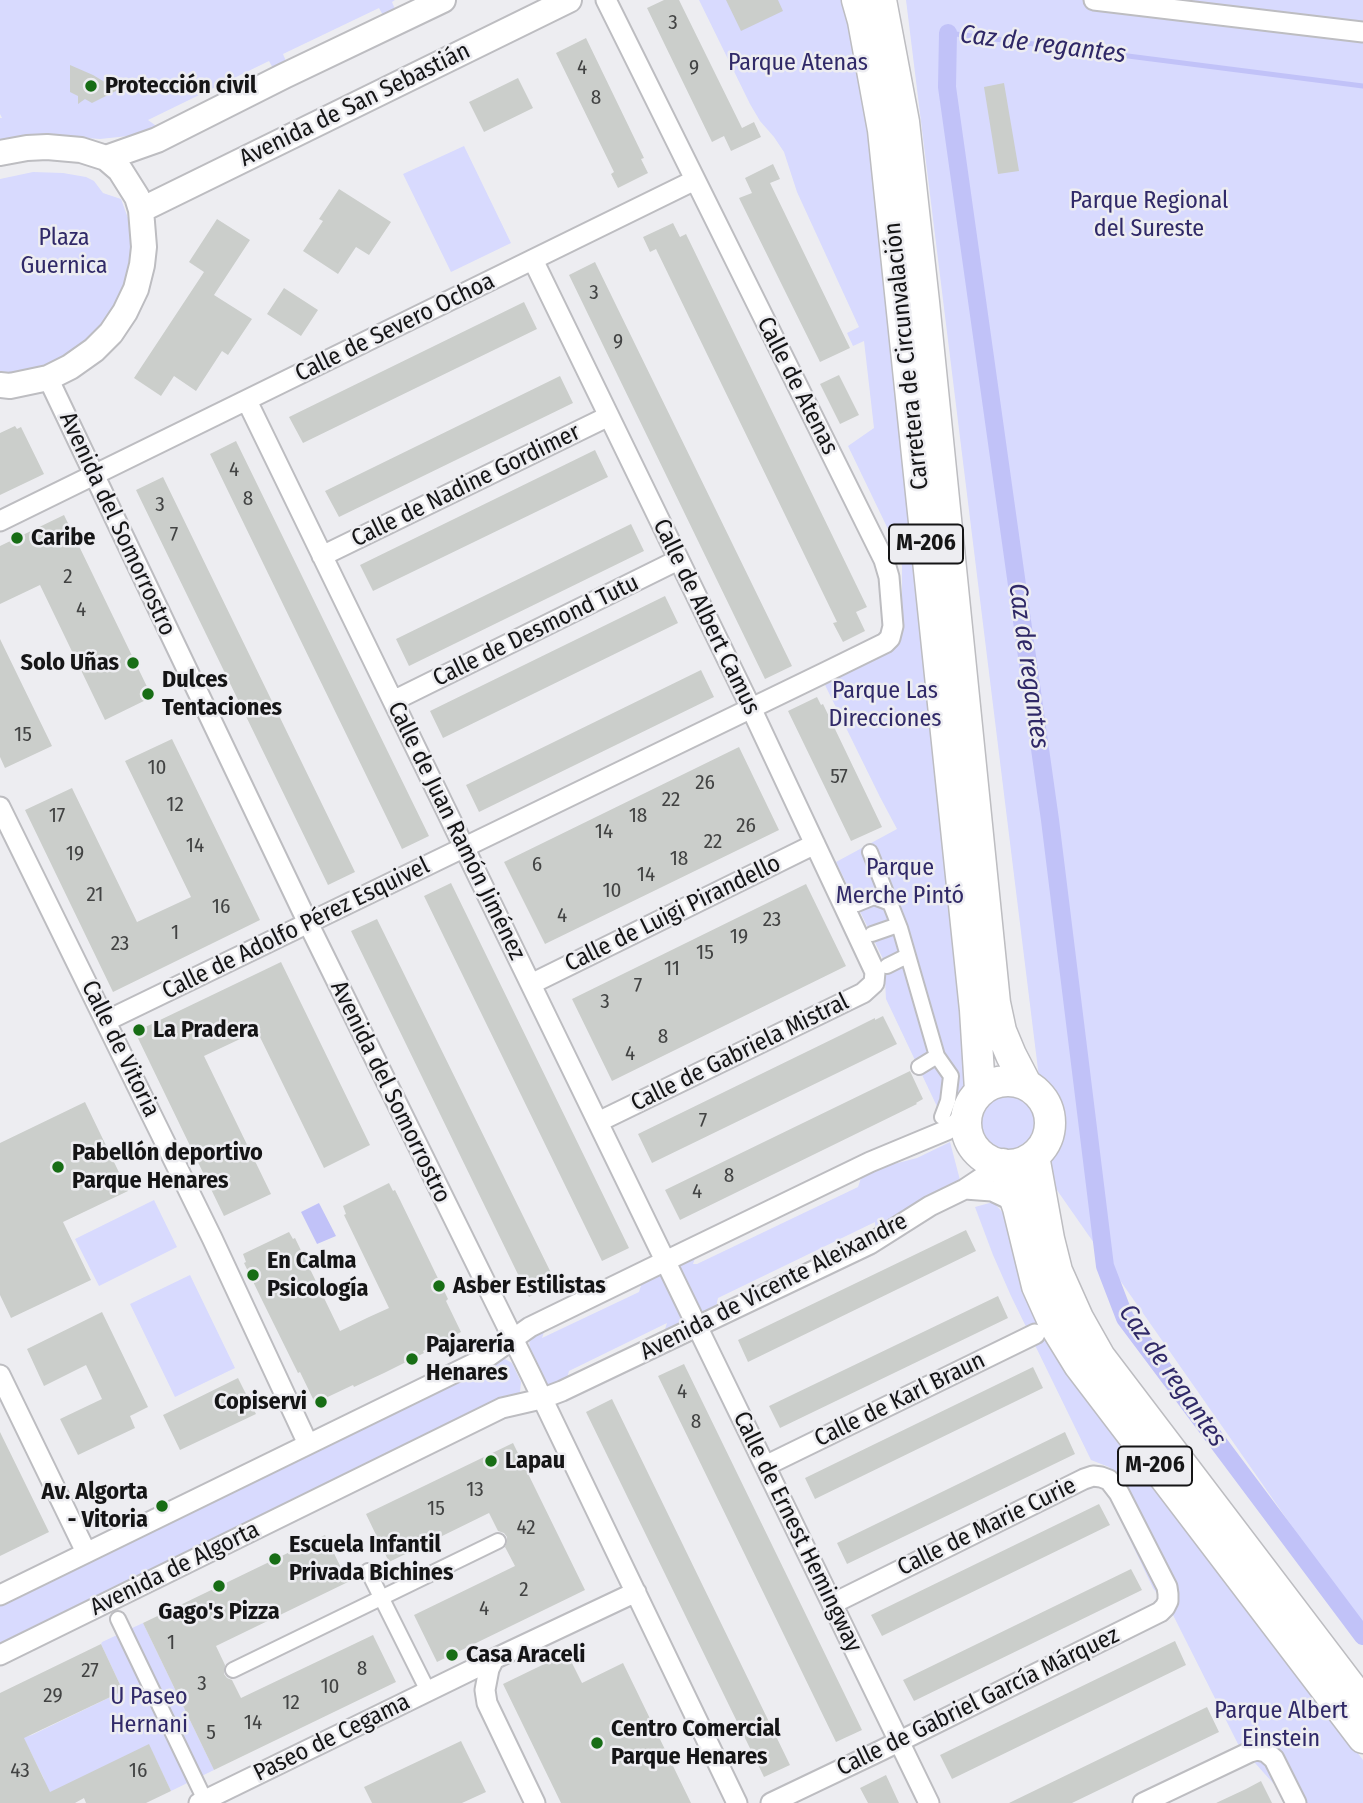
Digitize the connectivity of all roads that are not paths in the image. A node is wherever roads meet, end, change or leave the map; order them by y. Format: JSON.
{"nodes":[{"id":1,"x":443,"y":0,"type":"edge"},
{"id":2,"x":569,"y":0,"type":"edge"},
{"id":3,"x":606,"y":0,"type":"edge"},
{"id":4,"x":857,"y":0,"type":"edge"},
{"id":5,"x":881,"y":0,"type":"edge"},
{"id":6,"x":1094,"y":0,"type":"edge"},
{"id":7,"x":1363,"y":32,"type":"edge"},
{"id":8,"x":0,"y":153,"type":"edge"},
{"id":9,"x":106,"y":158,"type":"junction"},
{"id":10,"x":695,"y":180,"type":"junction"},
{"id":11,"x":141,"y":210,"type":"junction"},
{"id":12,"x":533,"y":260,"type":"junction"},
{"id":13,"x":48,"y":377,"type":"junction"},
{"id":14,"x":0,"y":385,"type":"edge"},
{"id":15,"x":247,"y":401,"type":"junction"},
{"id":16,"x":610,"y":416,"type":"junction"},
{"id":17,"x":94,"y":476,"type":"junction"},
{"id":18,"x":0,"y":522,"type":"edge"},
{"id":19,"x":322,"y":556,"type":"junction"},
{"id":20,"x":678,"y":560,"type":"junction"},
{"id":21,"x":393,"y":701,"type":"junction"},
{"id":22,"x":751,"y":708,"type":"junction"},
{"id":23,"x":0,"y":807,"type":"edge"},
{"id":24,"x":815,"y":844,"type":"junction"},
{"id":25,"x":464,"y":847,"type":"junction"},
{"id":26,"x":870,"y":852,"type":"dead end"},
{"id":27,"x":890,"y":903,"type":"junction"},
{"id":28,"x":857,"y":904,"type":"dead end"},
{"id":29,"x":308,"y":923,"type":"junction"},
{"id":30,"x":898,"y":925,"type":"junction"},
{"id":31,"x":872,"y":934,"type":"dead end"},
{"id":32,"x":907,"y":956,"type":"junction"},
{"id":33,"x":881,"y":971,"type":"junction"},
{"id":34,"x":531,"y":984,"type":"junction"},
{"id":35,"x":106,"y":1021,"type":"junction"},
{"id":36,"x":937,"y":1056,"type":"junction"},
{"id":37,"x":919,"y":1067,"type":"dead end"},
{"id":38,"x":1026,"y":1084,"type":"junction"},
{"id":39,"x":963,"y":1106,"type":"junction"},
{"id":40,"x":598,"y":1122,"type":"junction"},
{"id":41,"x":1034,"y":1156,"type":"junction"},
{"id":42,"x":1002,"y":1165,"type":"junction"},
{"id":43,"x":965,"y":1189,"type":"junction"},
{"id":44,"x":1018,"y":1208,"type":"junction"},
{"id":45,"x":665,"y":1261,"type":"junction"},
{"id":46,"x":696,"y":1326,"type":"junction"},
{"id":47,"x":1035,"y":1334,"type":"dead end"},
{"id":48,"x":513,"y":1340,"type":"junction"},
{"id":49,"x":0,"y":1375,"type":"edge"},
{"id":50,"x":541,"y":1399,"type":"junction"},
{"id":51,"x":308,"y":1444,"type":"junction"},
{"id":52,"x":765,"y":1466,"type":"junction"},
{"id":53,"x":498,"y":1541,"type":"dead end"},
{"id":54,"x":86,"y":1552,"type":"junction"},
{"id":55,"x":368,"y":1571,"type":"dead end"},
{"id":56,"x":1167,"y":1587,"type":"joint"},
{"id":57,"x":636,"y":1591,"type":"junction"},
{"id":58,"x":0,"y":1595,"type":"edge"},
{"id":59,"x":381,"y":1598,"type":"junction"},
{"id":60,"x":832,"y":1604,"type":"junction"},
{"id":61,"x":118,"y":1619,"type":"dead end"},
{"id":62,"x":0,"y":1655,"type":"edge"},
{"id":63,"x":494,"y":1660,"type":"junction"},
{"id":64,"x":233,"y":1670,"type":"dead end"},
{"id":65,"x":428,"y":1691,"type":"junction"},
{"id":66,"x":1363,"y":1703,"type":"edge"},
{"id":67,"x":1363,"y":1738,"type":"edge"},
{"id":68,"x":899,"y":1742,"type":"junction"},
{"id":69,"x":202,"y":1802,"type":"edge"},
{"id":70,"x":535,"y":1803,"type":"edge"},
{"id":71,"x":737,"y":1803,"type":"edge"},
{"id":72,"x":771,"y":1803,"type":"edge"},
{"id":73,"x":929,"y":1803,"type":"edge"},
{"id":74,"x":1143,"y":1803,"type":"edge"},
{"id":75,"x":1296,"y":1803,"type":"edge"}],
"edges":[{"from":1,"to":9,"type":"street"},
{"from":2,"to":11,"type":"street","name":"Avenida de San Sebastián"},
{"from":3,"to":10,"type":"street","name":"Calle de Atenas"},
{"from":4,"to":39,"type":"main road","name":"Carretera de Circunvalación","number":"M-206"},
{"from":5,"to":38,"type":"main road","name":"Carretera de Circunvalación","number":"M-206"},
{"from":6,"to":7,"type":"street"},
{"from":8,"to":9,"type":"street"},
{"from":9,"to":11,"type":"street"},
{"from":10,"to":12,"type":"street","name":"Calle de Severo Ochoa"},
{"from":10,"to":22,"type":"street","name":"Calle de Atenas"},
{"from":11,"to":13,"type":"street"},
{"from":12,"to":15,"type":"street","name":"Calle de Severo Ochoa"},
{"from":12,"to":16,"type":"street","name":"Calle de Albert Camus"},
{"from":13,"to":14,"type":"street"},
{"from":13,"to":17,"type":"street","name":"Avenida del Somorrostro"},
{"from":15,"to":17,"type":"street","name":"Calle de Severo Ochoa"},
{"from":15,"to":19,"type":"street","name":"Calle de Juan Ramón Jiménez"},
{"from":16,"to":19,"type":"street","name":"Calle de Nadine Gordimer"},
{"from":16,"to":20,"type":"street","name":"Calle de Albert Camus"},
{"from":17,"to":18,"type":"street","name":"Calle de Severo Ochoa"},
{"from":17,"to":29,"type":"street","name":"Avenida del Somorrostro"},
{"from":19,"to":21,"type":"street","name":"Calle de Juan Ramón Jiménez"},
{"from":20,"to":21,"type":"street","name":"Calle de Desmond Tutu"},
{"from":20,"to":22,"type":"street","name":"Calle de Albert Camus"},
{"from":21,"to":25,"type":"street","name":"Calle de Juan Ramón Jiménez"},
{"from":22,"to":24,"type":"street","name":"Calle de Albert Camus"},
{"from":22,"to":25,"type":"street","name":"Calle de Adolfo Pérez Esquivel"},
{"from":23,"to":35,"type":"street","name":"Calle de Vitoria"},
{"from":24,"to":33,"type":"street","name":"Calle de Albert Camus"},
{"from":24,"to":34,"type":"street","name":"Calle de Luigi Pirandello"},
{"from":25,"to":29,"type":"street","name":"Calle de Adolfo Pérez Esquivel"},
{"from":25,"to":34,"type":"street","name":"Calle de Juan Ramón Jiménez"},
{"from":26,"to":27,"type":"street"},
{"from":27,"to":28,"type":"street"},
{"from":27,"to":30,"type":"street"},
{"from":29,"to":35,"type":"street","name":"Calle de Adolfo Pérez Esquivel"},
{"from":29,"to":48,"type":"street","name":"Avenida del Somorrostro"},
{"from":30,"to":31,"type":"street"},
{"from":30,"to":32,"type":"street"},
{"from":32,"to":33,"type":"street"},
{"from":32,"to":36,"type":"street"},
{"from":33,"to":40,"type":"street","name":"Calle de Gabriela Mistral"},
{"from":34,"to":40,"type":"street","name":"Calle de Juan Ramón Jiménez"},
{"from":35,"to":51,"type":"street","name":"Calle de Vitoria"},
{"from":36,"to":37,"type":"street"},
{"from":36,"to":39,"type":"street"},
{"from":38,"to":39,"type":"main road"},
{"from":38,"to":41,"type":"main road","number":"M-206"},
{"from":39,"to":42,"type":"main road","number":"M-206"},
{"from":39,"to":45,"type":"street"},
{"from":40,"to":45,"type":"street","name":"Calle de Juan Ramón Jiménez"},
{"from":41,"to":42,"type":"main road"},
{"from":41,"to":66,"type":"main road","number":"M-206"},
{"from":42,"to":43,"type":"street","name":"Avenida de Vicente Aleixandre"},
{"from":42,"to":44,"type":"main road","number":"M-206"},
{"from":43,"to":44,"type":"street"},
{"from":43,"to":46,"type":"street","name":"Avenida de Vicente Aleixandre"},
{"from":44,"to":67,"type":"main road","number":"M-206"},
{"from":45,"to":46,"type":"street","name":"Calle de Ernest Hemingway"},
{"from":45,"to":48,"type":"street"},
{"from":46,"to":50,"type":"street","name":"Avenida de Vicente Aleixandre"},
{"from":46,"to":52,"type":"street","name":"Calle de Ernest Hemingway"},
{"from":47,"to":52,"type":"street","name":"Calle de Karl Braun"},
{"from":48,"to":50,"type":"street","name":"Avenida del Somorrostro"},
{"from":48,"to":51,"type":"street"},
{"from":49,"to":54,"type":"street"},
{"from":50,"to":57,"type":"street","name":"Avenida del Somorrostro"},
{"from":50,"to":62,"type":"street","name":"Avenida de Algorta"},
{"from":51,"to":54,"type":"street"},
{"from":52,"to":60,"type":"street","name":"Calle de Ernest Hemingway"},
{"from":53,"to":59,"type":"street"},
{"from":54,"to":58,"type":"street"},
{"from":55,"to":59,"type":"street","name":"Paseo de Cegama"},
{"from":56,"to":60,"type":"street","name":"Calle de Marie Curie"},
{"from":56,"to":68,"type":"street","name":"Calle de Gabriel García Márquez"},
{"from":57,"to":63,"type":"street","name":"Paseo de Cegama"},
{"from":57,"to":71,"type":"street","name":"Avenida del Somorrostro"},
{"from":59,"to":64,"type":"street"},
{"from":59,"to":65,"type":"street","name":"Paseo de Cegama"},
{"from":60,"to":68,"type":"street","name":"Calle de Ernest Hemingway"},
{"from":61,"to":69,"type":"street"},
{"from":63,"to":65,"type":"street","name":"Paseo de Cegama"},
{"from":63,"to":70,"type":"street"},
{"from":65,"to":69,"type":"street","name":"Paseo de Cegama"},
{"from":68,"to":72,"type":"street","name":"Calle de Gabriel García Márquez"},
{"from":68,"to":73,"type":"street","name":"Calle de Ernest Hemingway"},
{"from":74,"to":75,"type":"street"}]}
